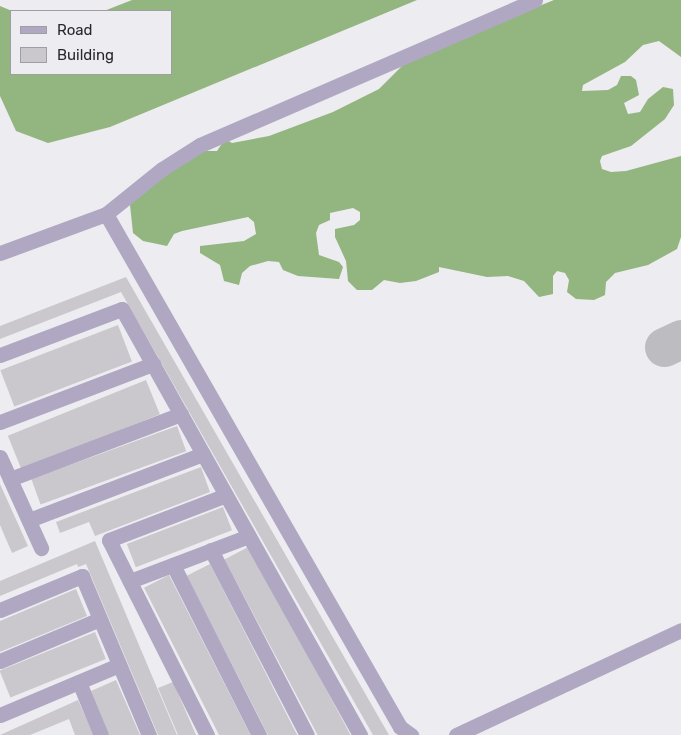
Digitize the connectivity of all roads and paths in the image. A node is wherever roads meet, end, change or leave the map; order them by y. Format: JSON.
{"nodes":[{"id":1,"x":535,"y":0,"type":"edge"},
{"id":2,"x":106,"y":214,"type":"junction"},
{"id":3,"x":0,"y":253,"type":"edge"},
{"id":4,"x":0,"y":354,"type":"edge"},
{"id":5,"x":153,"y":364,"type":"junction"},
{"id":6,"x":181,"y":414,"type":"junction"},
{"id":7,"x":0,"y":422,"type":"edge"},
{"id":8,"x":203,"y":454,"type":"junction"},
{"id":9,"x":0,"y":457,"type":"edge"},
{"id":10,"x":10,"y":479,"type":"junction"},
{"id":11,"x":226,"y":495,"type":"junction"},
{"id":12,"x":29,"y":520,"type":"junction"},
{"id":13,"x":249,"y":536,"type":"junction"},
{"id":14,"x":42,"y":548,"type":"dead end"},
{"id":15,"x":211,"y":550,"type":"junction"},
{"id":16,"x":173,"y":565,"type":"junction"},
{"id":17,"x":130,"y":581,"type":"junction"},
{"id":18,"x":0,"y":610,"type":"edge"},
{"id":19,"x":100,"y":619,"type":"junction"},
{"id":20,"x":681,"y":630,"type":"edge"},
{"id":21,"x":0,"y":661,"type":"edge"},
{"id":22,"x":119,"y":665,"type":"junction"},
{"id":23,"x":79,"y":682,"type":"junction"},
{"id":24,"x":0,"y":715,"type":"edge"},
{"id":25,"x":101,"y":735,"type":"edge"},
{"id":26,"x":149,"y":735,"type":"edge"},
{"id":27,"x":207,"y":735,"type":"edge"},
{"id":28,"x":259,"y":735,"type":"edge"},
{"id":29,"x":307,"y":735,"type":"edge"},
{"id":30,"x":360,"y":735,"type":"edge"},
{"id":31,"x":411,"y":735,"type":"edge"},
{"id":32,"x":456,"y":735,"type":"edge"}],
"edges":[{"from":1,"to":2,"type":"lane"},
{"from":2,"to":3,"type":"lane"},
{"from":2,"to":31,"type":"lane"},
{"from":4,"to":5,"type":"lane"},
{"from":5,"to":6,"type":"lane"},
{"from":5,"to":7,"type":"lane"},
{"from":6,"to":8,"type":"lane"},
{"from":6,"to":10,"type":"lane"},
{"from":8,"to":11,"type":"lane"},
{"from":8,"to":12,"type":"lane"},
{"from":9,"to":10,"type":"lane"},
{"from":10,"to":12,"type":"lane"},
{"from":11,"to":13,"type":"lane"},
{"from":11,"to":17,"type":"lane"},
{"from":12,"to":14,"type":"lane"},
{"from":13,"to":15,"type":"lane"},
{"from":13,"to":30,"type":"lane"},
{"from":15,"to":16,"type":"lane"},
{"from":15,"to":29,"type":"lane"},
{"from":16,"to":17,"type":"lane"},
{"from":16,"to":28,"type":"lane"},
{"from":17,"to":27,"type":"lane"},
{"from":18,"to":19,"type":"lane"},
{"from":19,"to":21,"type":"lane"},
{"from":19,"to":22,"type":"lane"},
{"from":20,"to":32,"type":"lane"},
{"from":22,"to":23,"type":"lane"},
{"from":22,"to":26,"type":"lane"},
{"from":23,"to":24,"type":"lane"},
{"from":23,"to":25,"type":"lane"}]}
